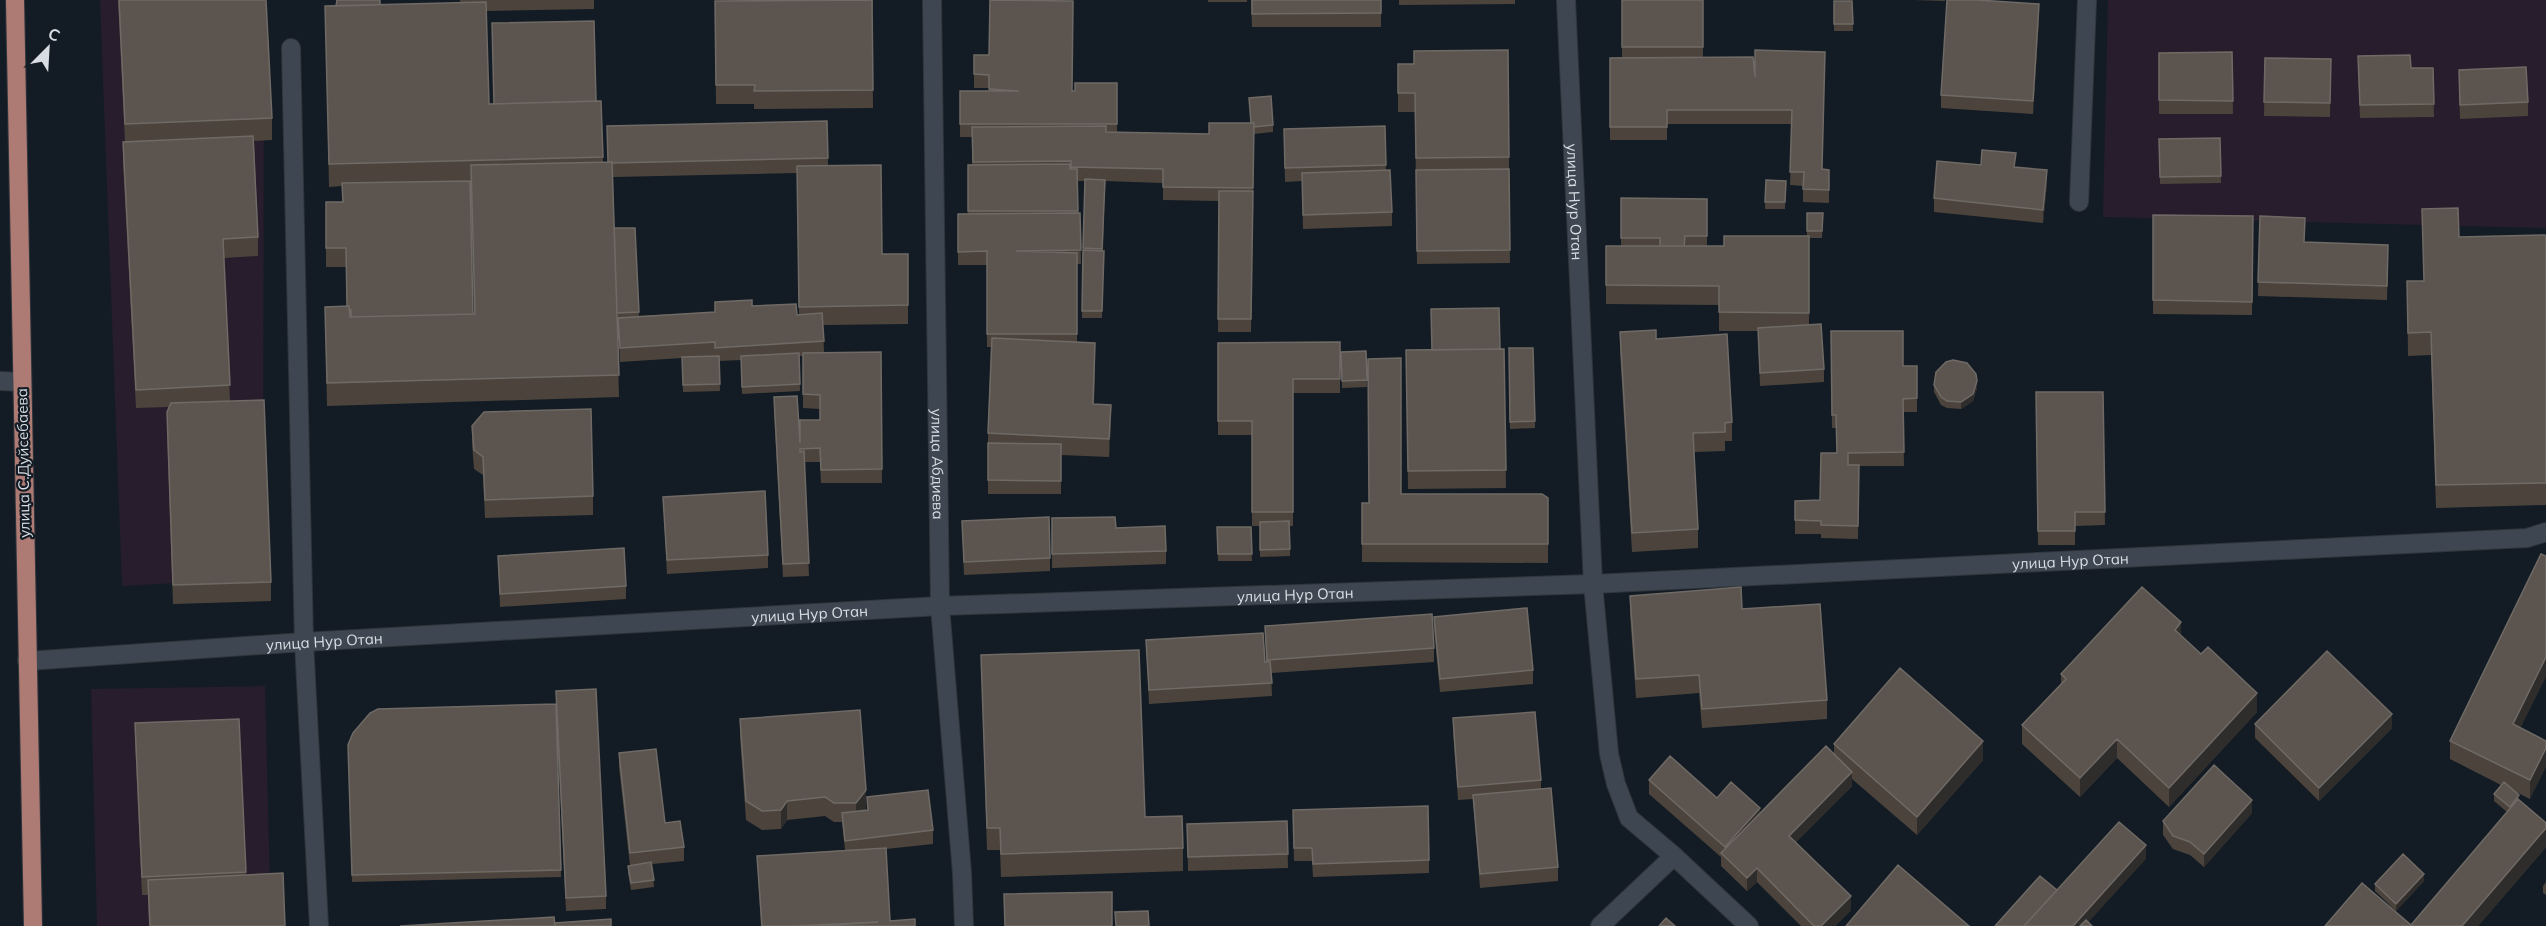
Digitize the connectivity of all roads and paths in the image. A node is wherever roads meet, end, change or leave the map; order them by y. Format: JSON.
{"nodes":[{"id":1,"x":15,"y":0,"type":"edge"},
{"id":2,"x":932,"y":0,"type":"edge"},
{"id":3,"x":1566,"y":0,"type":"edge"},
{"id":4,"x":2087,"y":0,"type":"edge"},
{"id":5,"x":291,"y":48,"type":"dead end"},
{"id":6,"x":2079,"y":202,"type":"dead end"},
{"id":7,"x":0,"y":381,"type":"edge"},
{"id":8,"x":22,"y":382,"type":"junction"},
{"id":9,"x":2546,"y":532,"type":"edge"},
{"id":10,"x":1593,"y":584,"type":"junction"},
{"id":11,"x":940,"y":606,"type":"junction"},
{"id":12,"x":304,"y":642,"type":"junction"},
{"id":13,"x":27,"y":661,"type":"junction"},
{"id":14,"x":1674,"y":856,"type":"junction"},
{"id":15,"x":33,"y":926,"type":"edge"},
{"id":16,"x":319,"y":926,"type":"edge"},
{"id":17,"x":964,"y":926,"type":"edge"},
{"id":18,"x":1600,"y":926,"type":"edge"},
{"id":19,"x":1749,"y":926,"type":"edge"}],
"edges":[{"from":1,"to":8,"type":"main road","name":"улица С.Дуйсебаева"},
{"from":2,"to":11,"type":"street","name":"улица Абдиева"},
{"from":3,"to":10,"type":"street","name":"улица Нур Отан"},
{"from":4,"to":6,"type":"street"},
{"from":5,"to":12,"type":"street"},
{"from":7,"to":8,"type":"street"},
{"from":8,"to":13,"type":"main road","name":"улица С.Дуйсебаева"},
{"from":9,"to":10,"type":"street","name":"улица Нур Отан"},
{"from":10,"to":11,"type":"street","name":"улица Нур Отан"},
{"from":10,"to":14,"type":"street","name":"улица Нур Отан"},
{"from":11,"to":12,"type":"street","name":"улица Нур Отан"},
{"from":11,"to":17,"type":"street","name":"улица Абдиева"},
{"from":12,"to":13,"type":"street","name":"улица Нур Отан"},
{"from":12,"to":16,"type":"street"},
{"from":13,"to":15,"type":"main road","name":"улица С.Дуйсебаева"},
{"from":14,"to":18,"type":"street"},
{"from":14,"to":19,"type":"street","name":"улица Нур Отан"}]}
